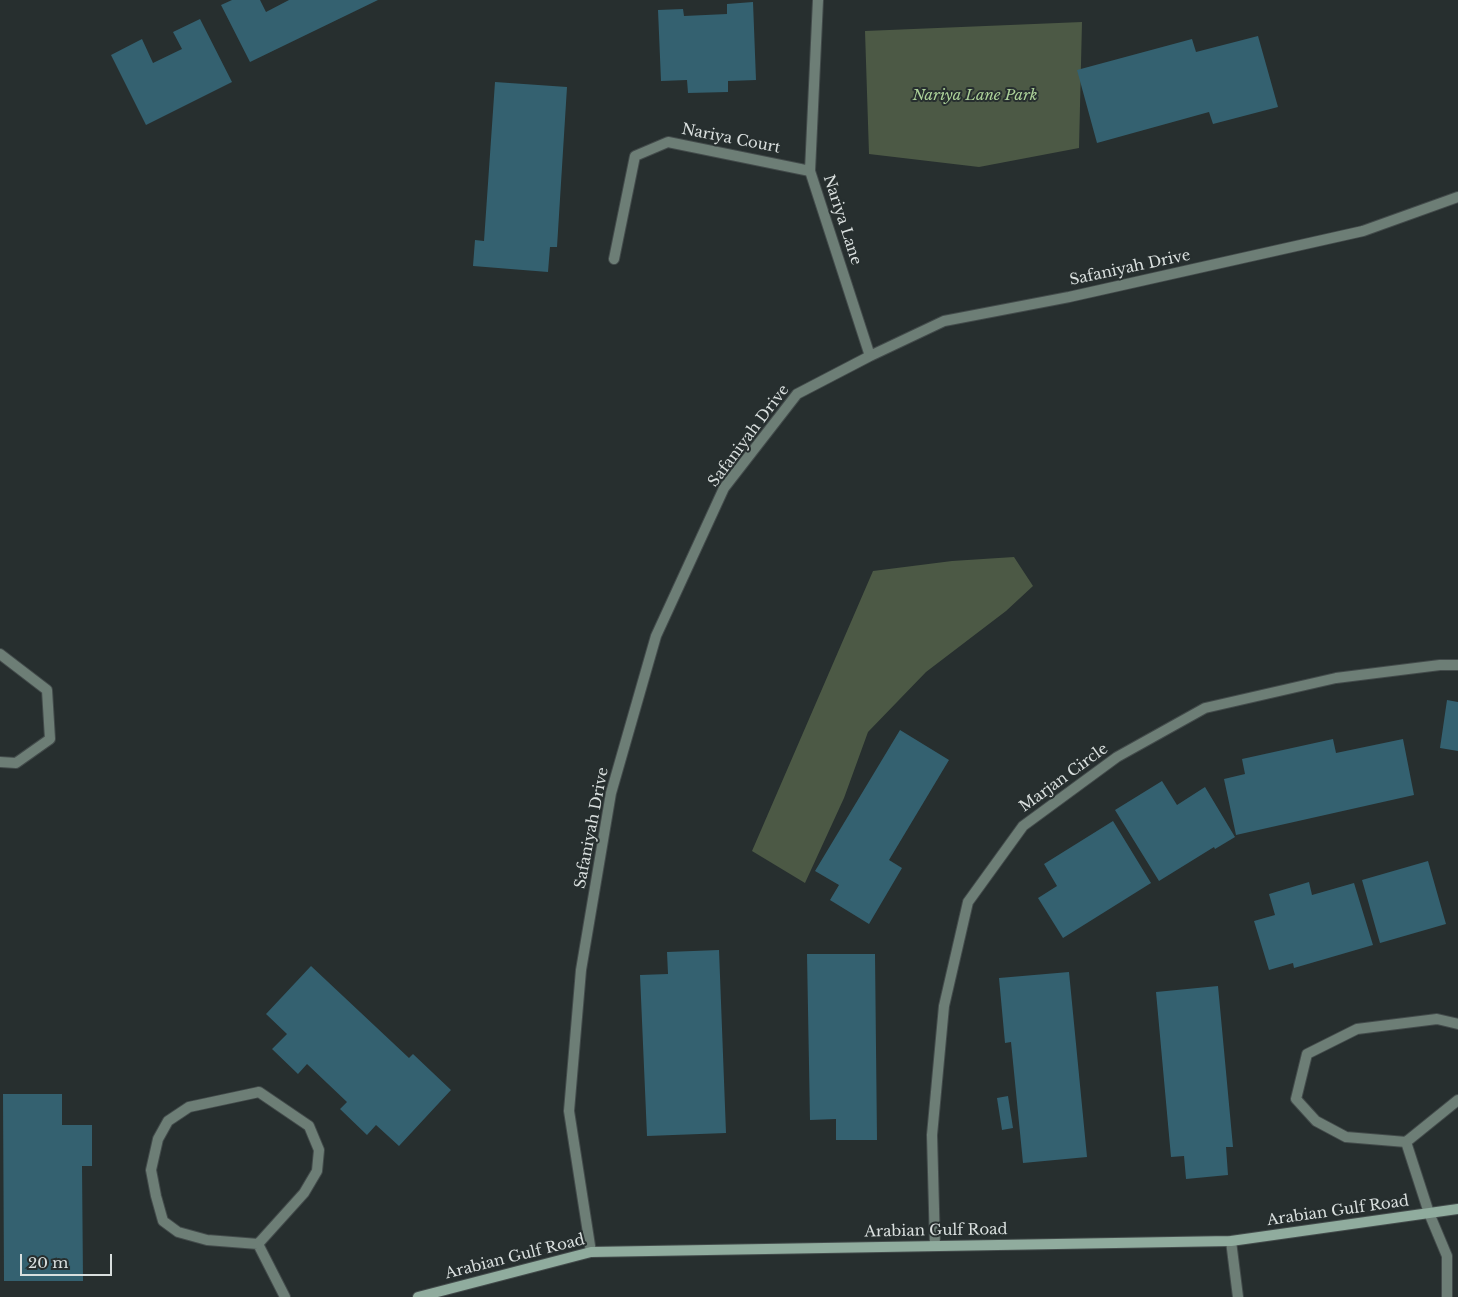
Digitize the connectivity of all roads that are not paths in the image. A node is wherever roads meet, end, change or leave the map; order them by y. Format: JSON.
{"nodes":[{"id":1,"x":818,"y":0,"type":"edge"},
{"id":2,"x":810,"y":170,"type":"junction"},
{"id":3,"x":1458,"y":197,"type":"edge"},
{"id":4,"x":614,"y":259,"type":"dead end"},
{"id":5,"x":870,"y":356,"type":"junction"},
{"id":6,"x":0,"y":654,"type":"edge"},
{"id":7,"x":1458,"y":665,"type":"edge"},
{"id":8,"x":0,"y":762,"type":"edge"},
{"id":9,"x":1458,"y":1024,"type":"edge"},
{"id":10,"x":1458,"y":1100,"type":"edge"},
{"id":11,"x":1406,"y":1142,"type":"junction"},
{"id":12,"x":1458,"y":1209,"type":"edge"},
{"id":13,"x":1429,"y":1213,"type":"junction"},
{"id":14,"x":1231,"y":1241,"type":"junction"},
{"id":15,"x":258,"y":1244,"type":"junction"},
{"id":16,"x":935,"y":1246,"type":"junction"},
{"id":17,"x":591,"y":1252,"type":"junction"},
{"id":18,"x":285,"y":1297,"type":"edge"},
{"id":19,"x":418,"y":1297,"type":"edge"},
{"id":20,"x":1238,"y":1297,"type":"edge"},
{"id":21,"x":1447,"y":1297,"type":"edge"}],
"edges":[{"from":1,"to":2,"type":"street","name":"Nariya Lane"},
{"from":2,"to":4,"type":"street","name":"Nariya Court"},
{"from":2,"to":5,"type":"street","name":"Nariya Lane"},
{"from":3,"to":5,"type":"street","name":"Safaniyah Drive"},
{"from":5,"to":17,"type":"street","name":"Safaniyah Drive"},
{"from":6,"to":8,"type":"street"},
{"from":7,"to":16,"type":"street","name":"Marjan Circle"},
{"from":9,"to":11,"type":"street"},
{"from":10,"to":11,"type":"street"},
{"from":11,"to":13,"type":"street"},
{"from":12,"to":13,"type":"main road","name":"Arabian Gulf Road"},
{"from":13,"to":14,"type":"main road","name":"Arabian Gulf Road"},
{"from":13,"to":21,"type":"street"},
{"from":14,"to":16,"type":"main road","name":"Arabian Gulf Road"},
{"from":14,"to":20,"type":"street"},
{"from":15,"to":15,"type":"street"},
{"from":15,"to":18,"type":"street"},
{"from":16,"to":17,"type":"main road","name":"Arabian Gulf Road"},
{"from":17,"to":19,"type":"main road","name":"Arabian Gulf Road"}]}
